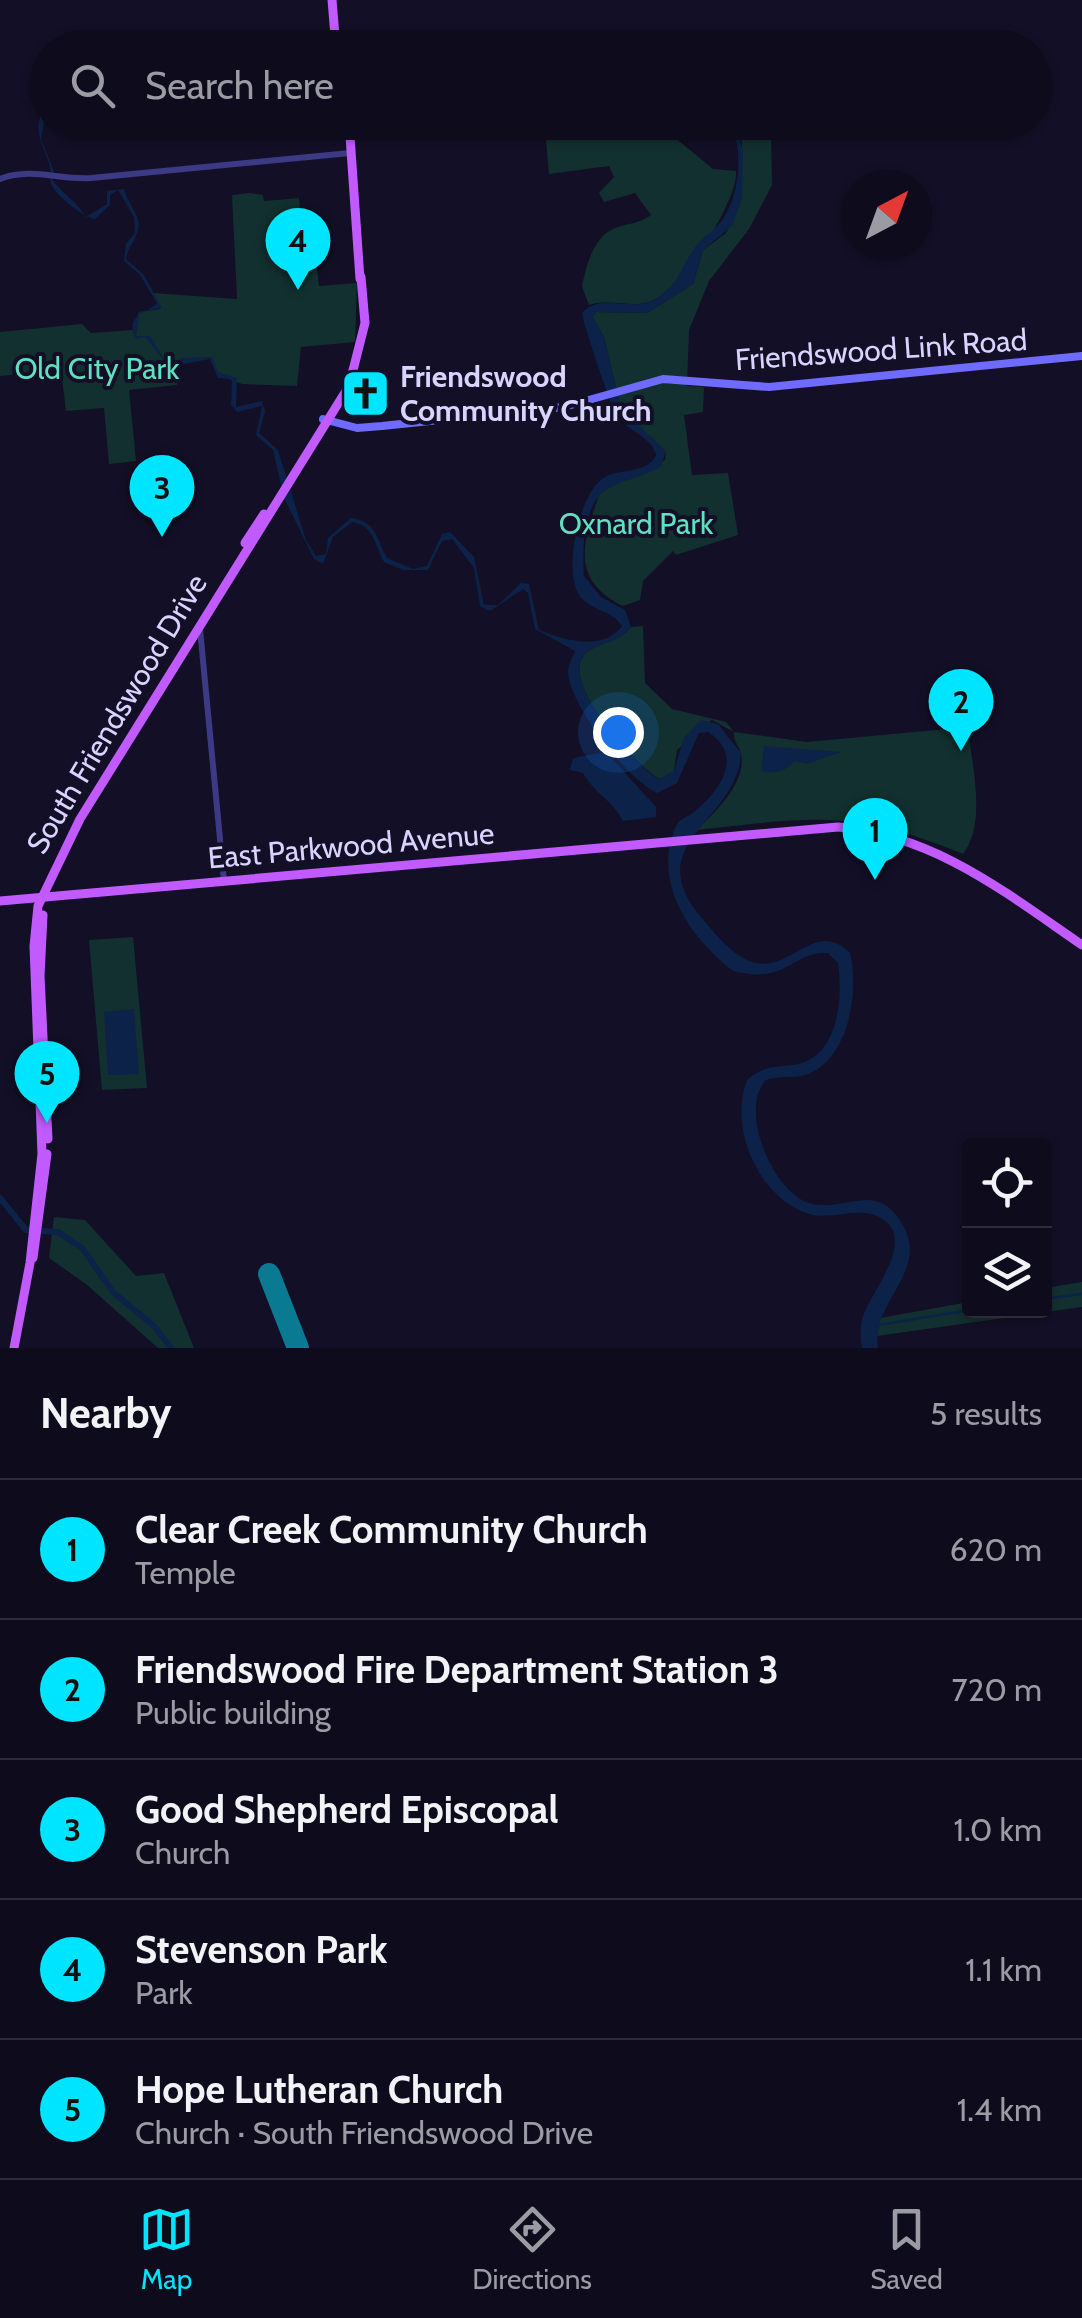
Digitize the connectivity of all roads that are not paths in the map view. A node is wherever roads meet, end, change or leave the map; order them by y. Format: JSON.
{"nodes":[{"id":1,"x":335,"y":0,"type":"edge"},
{"id":2,"x":338,"y":30,"type":"edge"},
{"id":3,"x":348,"y":140,"type":"edge"},
{"id":4,"x":350,"y":154,"type":"junction"},
{"id":5,"x":0,"y":178,"type":"edge"},
{"id":6,"x":361,"y":277,"type":"junction"},
{"id":7,"x":1082,"y":356,"type":"edge"},
{"id":8,"x":336,"y":409,"type":"junction"},
{"id":9,"x":326,"y":420,"type":"junction"},
{"id":10,"x":342,"y":425,"type":"junction"},
{"id":11,"x":199,"y":621,"type":"junction"},
{"id":12,"x":189,"y":638,"type":"junction"},
{"id":13,"x":201,"y":642,"type":"junction"},
{"id":14,"x":224,"y":882,"type":"junction"},
{"id":15,"x":42,"y":897,"type":"junction"},
{"id":16,"x":0,"y":902,"type":"edge"},
{"id":17,"x":1082,"y":945,"type":"edge"},
{"id":18,"x":14,"y":1348,"type":"edge"}],
"edges":[{"from":1,"to":2,"type":"main road"},
{"from":3,"to":4,"type":"main road","name":"South Friendswood Drive"},
{"from":4,"to":5,"type":"street"},
{"from":4,"to":6,"type":"main road","name":"South Friendswood Drive"},
{"from":6,"to":8,"type":"main road","name":"South Friendswood Drive"},
{"from":6,"to":9,"type":"main road","name":"South Friendswood Drive"},
{"from":7,"to":10,"type":"main road","name":"Friendswood Link Road"},
{"from":8,"to":9,"type":"main road","name":"South Friendswood Drive"},
{"from":8,"to":10,"type":"main road"},
{"from":9,"to":10,"type":"main road","name":"Friendswood Link Road"},
{"from":9,"to":11,"type":"main road","name":"South Friendswood Drive"},
{"from":11,"to":12,"type":"main road","name":"South Friendswood Drive"},
{"from":11,"to":13,"type":"street"},
{"from":12,"to":13,"type":"main road"},
{"from":12,"to":15,"type":"main road","name":"South Friendswood Drive"},
{"from":13,"to":14,"type":"street"},
{"from":14,"to":15,"type":"main road","name":"East Parkwood Avenue"},
{"from":14,"to":17,"type":"main road","name":"East Parkwood Avenue"},
{"from":15,"to":16,"type":"main road","name":"East Parkwood Avenue"},
{"from":15,"to":18,"type":"main road","name":"South Friendswood Drive"}]}
